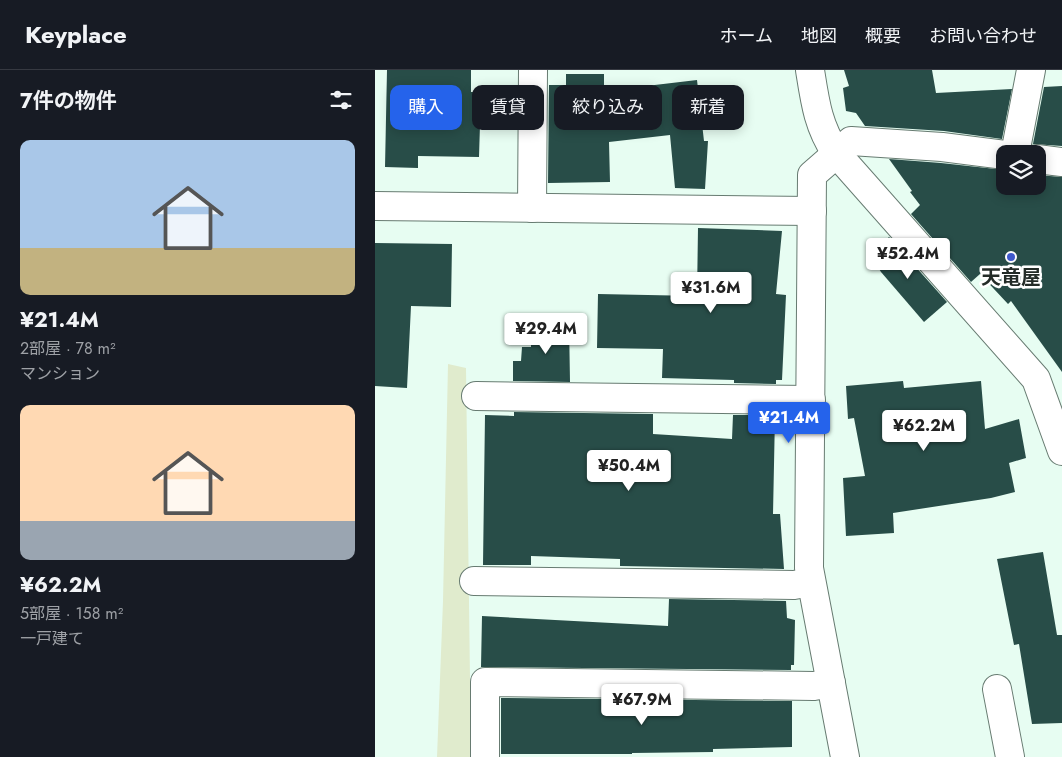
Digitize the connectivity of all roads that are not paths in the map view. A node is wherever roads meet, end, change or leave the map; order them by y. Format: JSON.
{"nodes":[{"id":1,"x":533,"y":70,"type":"edge"},
{"id":2,"x":810,"y":70,"type":"edge"},
{"id":3,"x":1031,"y":70,"type":"edge"},
{"id":4,"x":1017,"y":145,"type":"edge"},
{"id":5,"x":836,"y":153,"type":"junction"},
{"id":6,"x":996,"y":154,"type":"edge"},
{"id":7,"x":1046,"y":160,"type":"edge"},
{"id":8,"x":1062,"y":162,"type":"edge"},
{"id":9,"x":375,"y":206,"type":"edge"},
{"id":10,"x":532,"y":208,"type":"junction"},
{"id":11,"x":812,"y":211,"type":"junction"},
{"id":12,"x":476,"y":396,"type":"dead end"},
{"id":13,"x":811,"y":400,"type":"junction"},
{"id":14,"x":1062,"y":451,"type":"edge"},
{"id":15,"x":474,"y":581,"type":"dead end"},
{"id":16,"x":811,"y":582,"type":"junction"},
{"id":17,"x":831,"y":683,"type":"junction"},
{"id":18,"x":997,"y":689,"type":"dead end"},
{"id":19,"x":485,"y":757,"type":"edge"},
{"id":20,"x":845,"y":757,"type":"edge"},
{"id":21,"x":1010,"y":757,"type":"edge"}],
"edges":[{"from":1,"to":10,"type":"street"},
{"from":2,"to":5,"type":"street"},
{"from":3,"to":4,"type":"street"},
{"from":5,"to":6,"type":"street"},
{"from":5,"to":11,"type":"street"},
{"from":5,"to":14,"type":"street"},
{"from":7,"to":8,"type":"street"},
{"from":9,"to":10,"type":"street"},
{"from":10,"to":11,"type":"street"},
{"from":11,"to":13,"type":"street"},
{"from":12,"to":13,"type":"street"},
{"from":13,"to":16,"type":"street"},
{"from":15,"to":16,"type":"street"},
{"from":16,"to":17,"type":"street"},
{"from":17,"to":19,"type":"street"},
{"from":17,"to":20,"type":"street"},
{"from":18,"to":21,"type":"street"}]}
